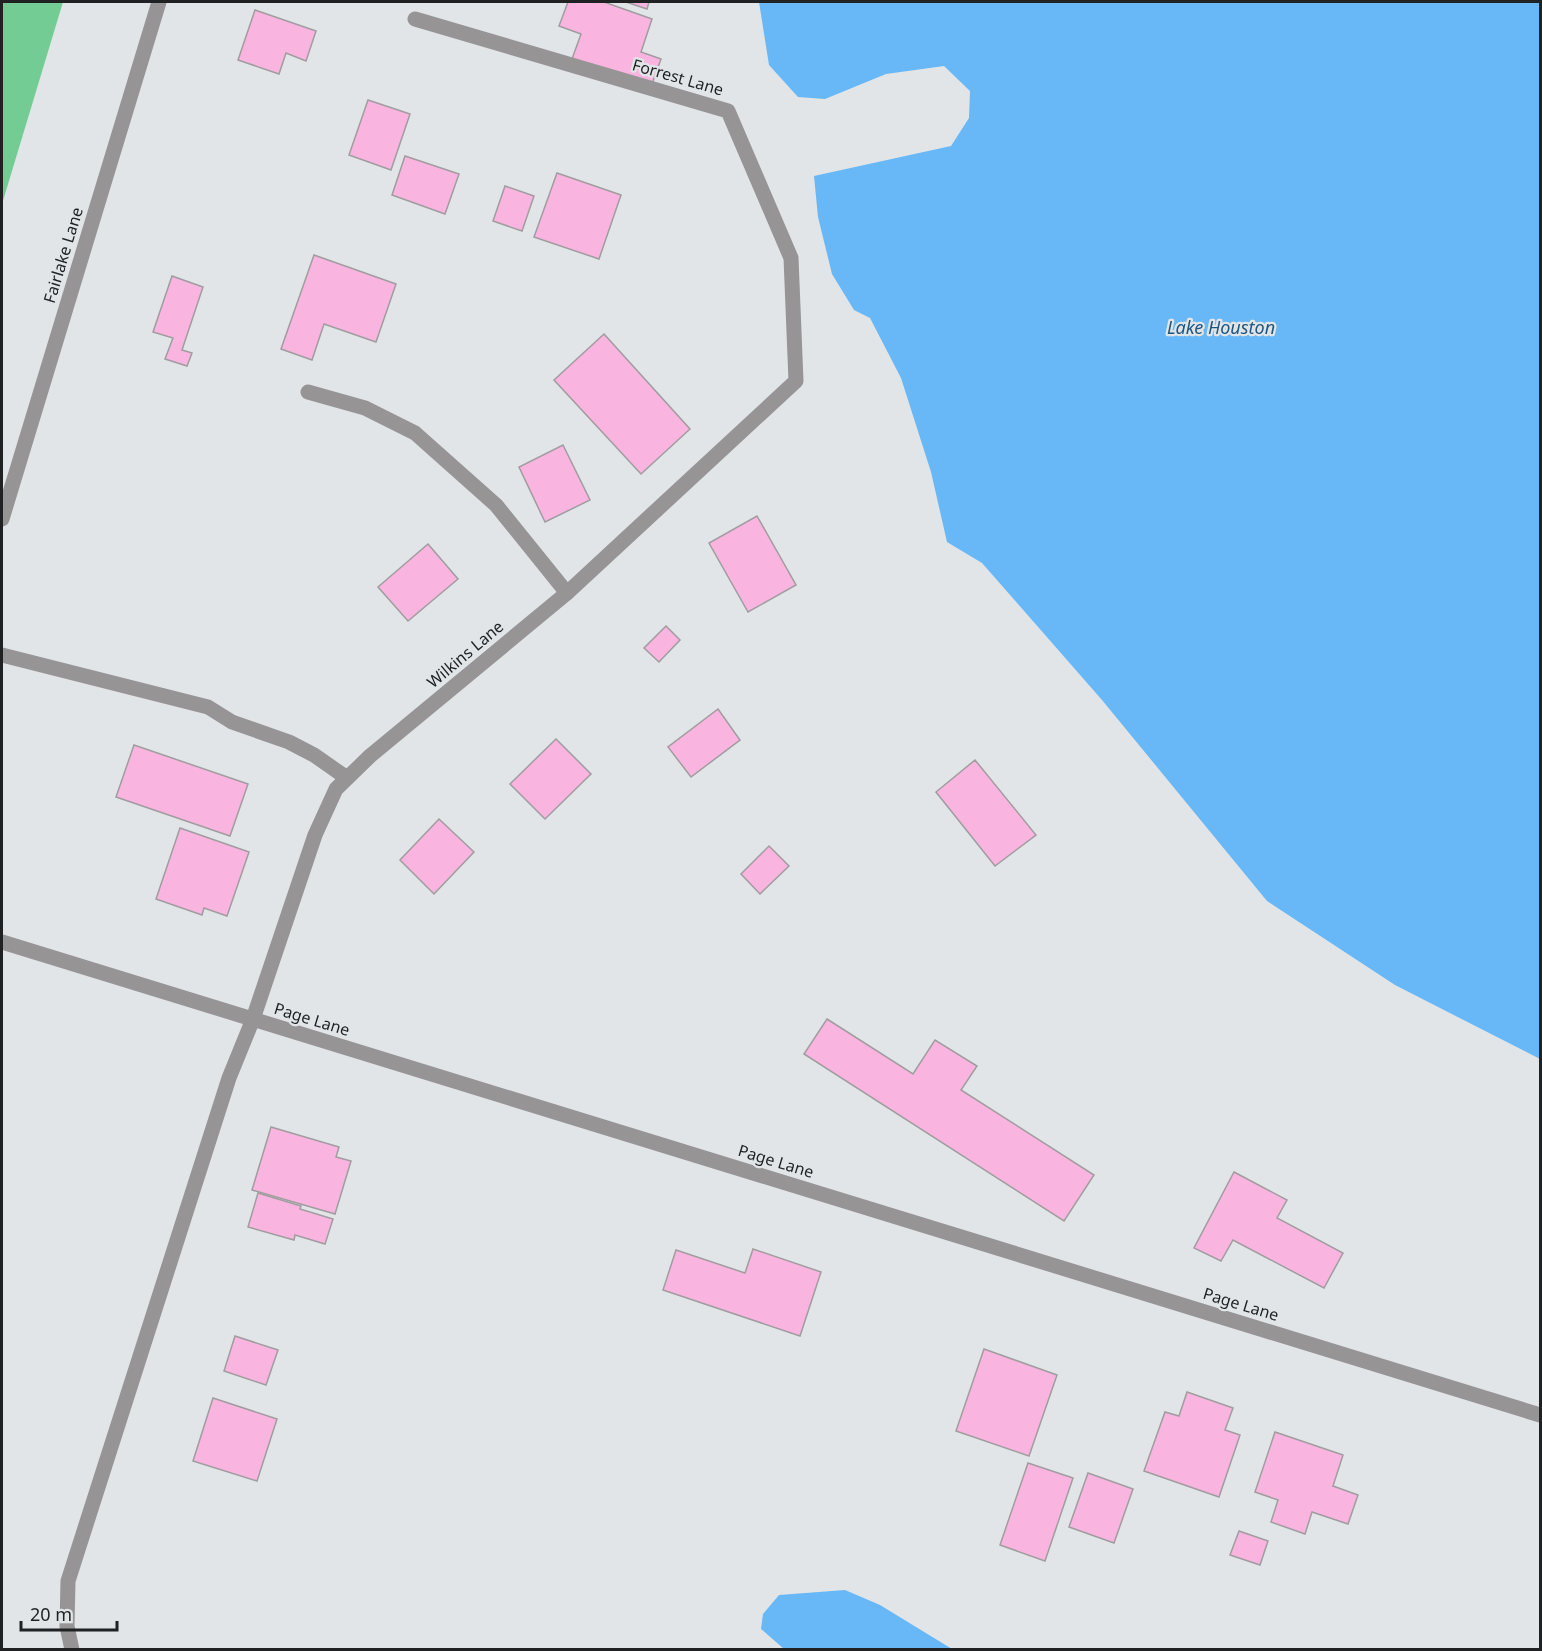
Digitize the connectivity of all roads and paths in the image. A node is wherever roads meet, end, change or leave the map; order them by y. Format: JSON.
{"nodes":[{"id":1,"x":159,"y":2,"type":"edge"},
{"id":2,"x":415,"y":19,"type":"dead end"},
{"id":3,"x":796,"y":381,"type":"joint"},
{"id":4,"x":308,"y":392,"type":"dead end"},
{"id":5,"x":2,"y":519,"type":"edge"},
{"id":6,"x":567,"y":593,"type":"junction"},
{"id":7,"x":2,"y":655,"type":"edge"},
{"id":8,"x":347,"y":778,"type":"junction"},
{"id":9,"x":2,"y":942,"type":"edge"},
{"id":10,"x":253,"y":1019,"type":"junction"},
{"id":11,"x":1540,"y":1415,"type":"edge"},
{"id":12,"x":72,"y":1650,"type":"edge"}],
"edges":[{"from":1,"to":5,"type":"street","name":"Fairlake Lane"},
{"from":2,"to":3,"type":"street","name":"Forrest Lane"},
{"from":3,"to":6,"type":"street","name":"Wilkins Lane"},
{"from":4,"to":6,"type":"street"},
{"from":6,"to":8,"type":"street","name":"Wilkins Lane"},
{"from":7,"to":8,"type":"street"},
{"from":8,"to":10,"type":"street","name":"Wilkins Lane"},
{"from":9,"to":10,"type":"street","name":"Page Lane"},
{"from":10,"to":11,"type":"street","name":"Page Lane"},
{"from":10,"to":12,"type":"street","name":"Wilkins Lane"}]}
